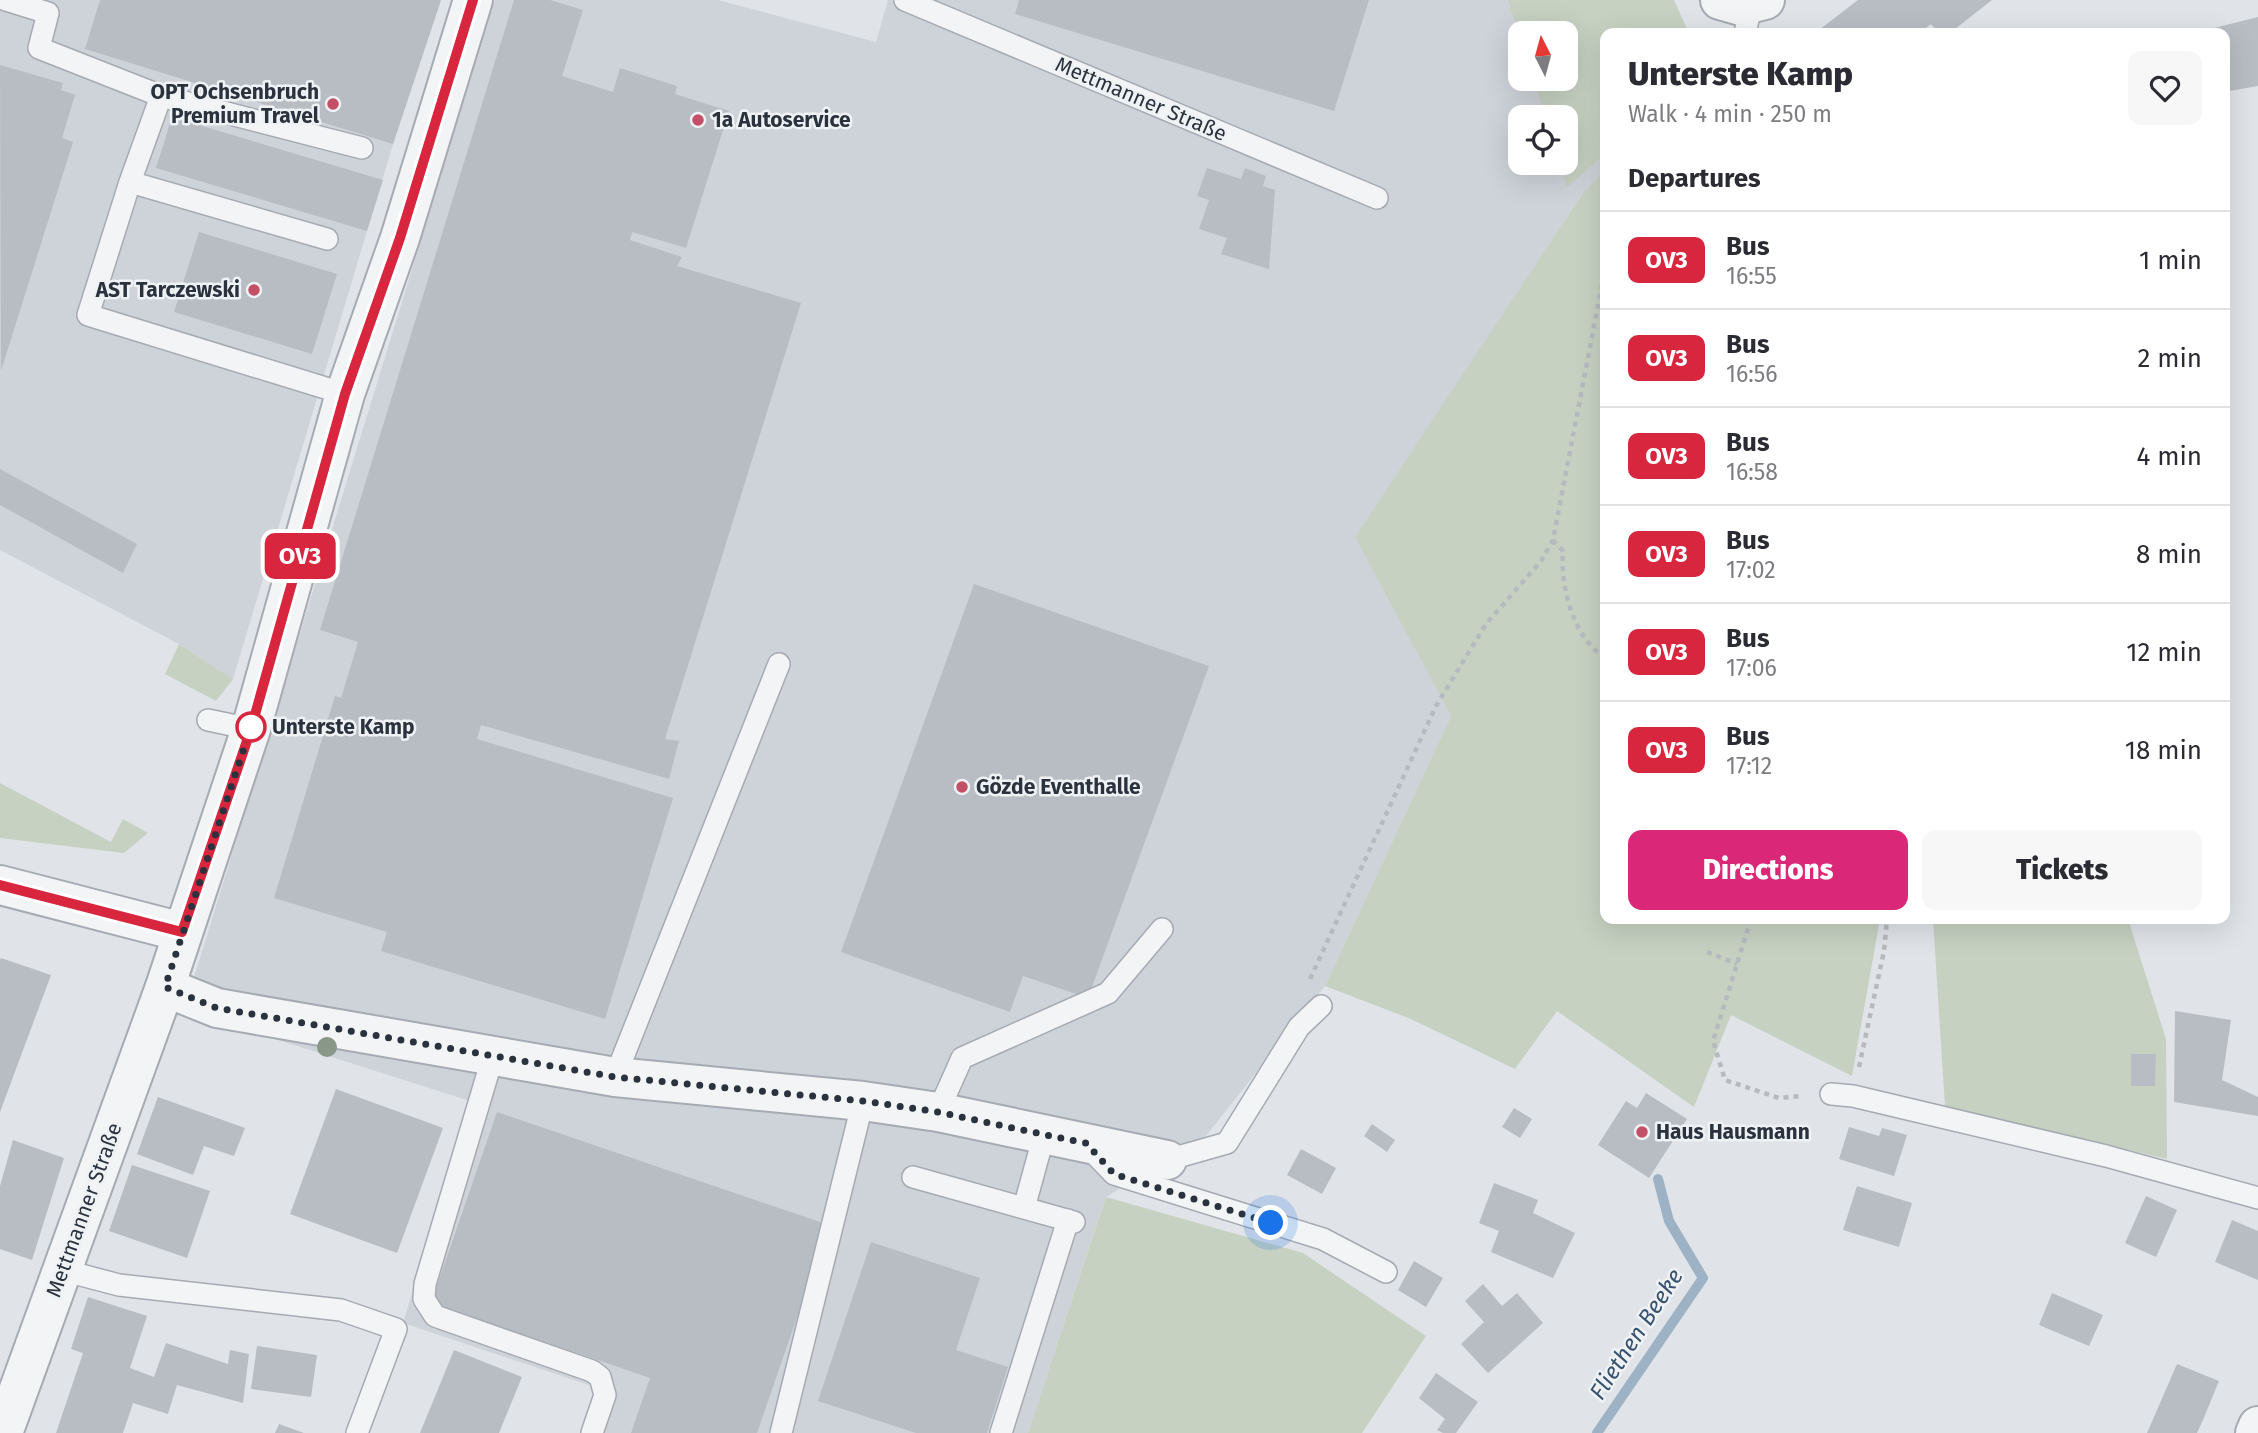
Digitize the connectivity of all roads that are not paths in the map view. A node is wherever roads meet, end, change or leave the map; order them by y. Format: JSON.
{"nodes":[{"id":1,"x":6,"y":0,"type":"edge"},
{"id":2,"x":473,"y":0,"type":"edge"},
{"id":3,"x":905,"y":0,"type":"edge"},
{"id":4,"x":161,"y":96,"type":"junction"},
{"id":5,"x":362,"y":148,"type":"dead end"},
{"id":6,"x":130,"y":182,"type":"junction"},
{"id":7,"x":1377,"y":198,"type":"dead end"},
{"id":8,"x":327,"y":239,"type":"dead end"},
{"id":9,"x":345,"y":394,"type":"junction"},
{"id":10,"x":779,"y":664,"type":"dead end"},
{"id":11,"x":208,"y":720,"type":"dead end"},
{"id":12,"x":251,"y":729,"type":"junction"},
{"id":13,"x":0,"y":885,"type":"edge"},
{"id":14,"x":1162,"y":929,"type":"dead end"},
{"id":15,"x":182,"y":932,"type":"junction"},
{"id":16,"x":165,"y":987,"type":"junction"},
{"id":17,"x":1321,"y":1006,"type":"road end"},
{"id":18,"x":493,"y":1056,"type":"junction"},
{"id":19,"x":615,"y":1077,"type":"junction"},
{"id":20,"x":1831,"y":1094,"type":"road end"},
{"id":21,"x":863,"y":1101,"type":"junction"},
{"id":22,"x":938,"y":1112,"type":"junction"},
{"id":23,"x":1044,"y":1135,"type":"junction"},
{"id":24,"x":1086,"y":1143,"type":"junction"},
{"id":25,"x":1167,"y":1160,"type":"joint"},
{"id":26,"x":913,"y":1177,"type":"dead end"},
{"id":27,"x":2258,"y":1198,"type":"edge"},
{"id":28,"x":1024,"y":1208,"type":"junction"},
{"id":29,"x":62,"y":1270,"type":"junction"},
{"id":30,"x":1385,"y":1272,"type":"dead end"},
{"id":31,"x":2258,"y":1426,"type":"edge"},
{"id":32,"x":3,"y":1433,"type":"edge"},
{"id":33,"x":357,"y":1433,"type":"edge"},
{"id":34,"x":592,"y":1433,"type":"edge"},
{"id":35,"x":781,"y":1433,"type":"edge"},
{"id":36,"x":1001,"y":1433,"type":"edge"},
{"id":37,"x":2255,"y":1433,"type":"edge"}],
"edges":[{"from":1,"to":4,"type":"lane"},
{"from":2,"to":9,"type":"street","name":"Mettmanner Straße"},
{"from":3,"to":7,"type":"lane","name":"Mettmanner Straße"},
{"from":4,"to":5,"type":"lane"},
{"from":4,"to":6,"type":"lane"},
{"from":6,"to":8,"type":"lane"},
{"from":6,"to":9,"type":"lane"},
{"from":9,"to":12,"type":"street","name":"Mettmanner Straße"},
{"from":10,"to":19,"type":"lane"},
{"from":11,"to":12,"type":"lane"},
{"from":12,"to":15,"type":"street","name":"Mettmanner Straße"},
{"from":13,"to":15,"type":"street"},
{"from":14,"to":22,"type":"lane"},
{"from":15,"to":16,"type":"street","name":"Mettmanner Straße"},
{"from":16,"to":18,"type":"street"},
{"from":16,"to":29,"type":"street","name":"Mettmanner Straße"},
{"from":17,"to":25,"type":"lane"},
{"from":18,"to":19,"type":"street"},
{"from":18,"to":34,"type":"lane"},
{"from":19,"to":21,"type":"street"},
{"from":20,"to":27,"type":"lane"},
{"from":21,"to":22,"type":"street"},
{"from":21,"to":35,"type":"lane"},
{"from":22,"to":23,"type":"street"},
{"from":23,"to":24,"type":"street"},
{"from":23,"to":28,"type":"lane"},
{"from":24,"to":25,"type":"street"},
{"from":24,"to":30,"type":"lane"},
{"from":26,"to":28,"type":"lane"},
{"from":28,"to":36,"type":"lane"},
{"from":29,"to":32,"type":"street","name":"Mettmanner Straße"},
{"from":29,"to":33,"type":"lane"},
{"from":31,"to":37,"type":"street"}]}
